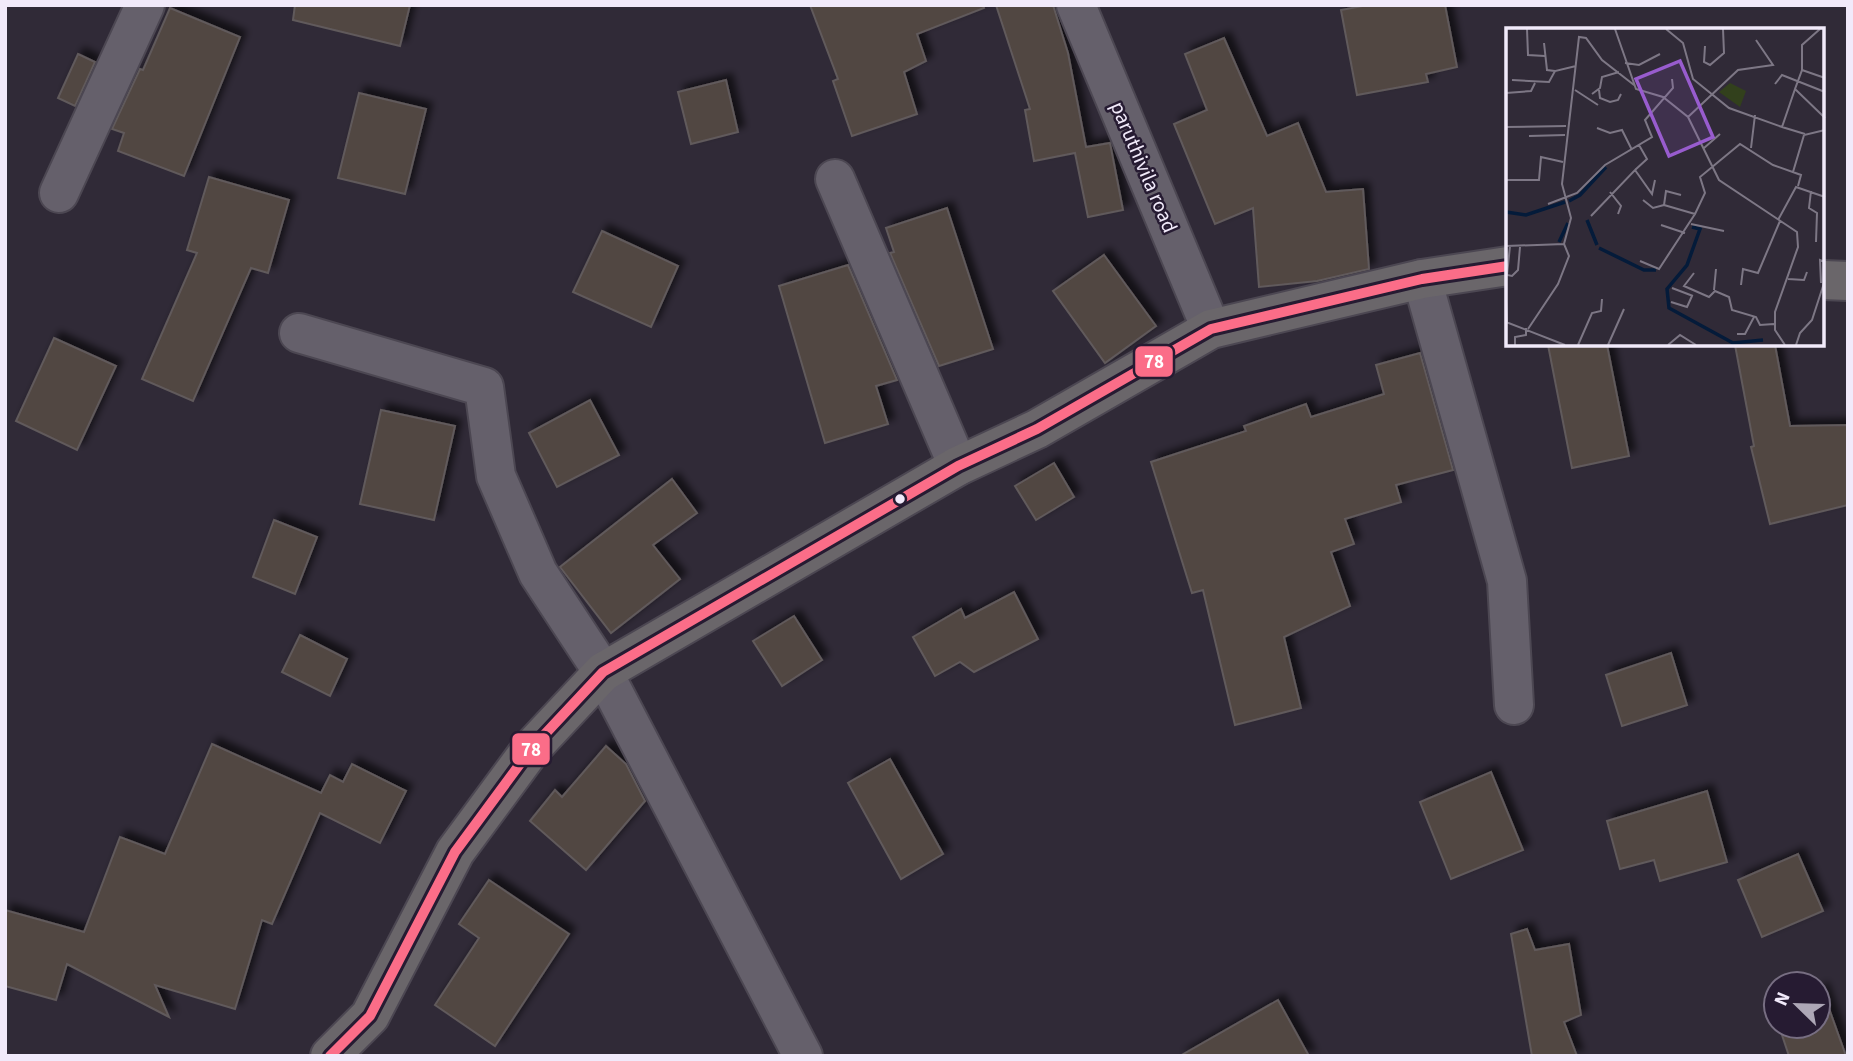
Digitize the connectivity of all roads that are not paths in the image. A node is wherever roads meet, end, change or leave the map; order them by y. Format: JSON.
{"nodes":[{"id":1,"x":145,"y":5,"type":"edge"},
{"id":2,"x":1076,"y":5,"type":"edge"},
{"id":3,"x":835,"y":179,"type":"dead end"},
{"id":4,"x":59,"y":193,"type":"dead end"},
{"id":5,"x":1506,"y":266,"type":"edge"},
{"id":6,"x":1422,"y":279,"type":"junction"},
{"id":7,"x":1825,"y":279,"type":"edge"},
{"id":8,"x":1848,"y":281,"type":"edge"},
{"id":9,"x":1211,"y":329,"type":"junction"},
{"id":10,"x":299,"y":333,"type":"dead end"},
{"id":11,"x":958,"y":466,"type":"junction"},
{"id":12,"x":603,"y":672,"type":"junction"},
{"id":13,"x":1514,"y":705,"type":"dead end"},
{"id":14,"x":330,"y":1056,"type":"edge"},
{"id":15,"x":803,"y":1056,"type":"edge"}],
"edges":[{"from":1,"to":4,"type":"street"},
{"from":2,"to":9,"type":"street","name":"paruthivila road"},
{"from":3,"to":11,"type":"street"},
{"from":5,"to":6,"type":"main road"},
{"from":6,"to":9,"type":"main road"},
{"from":6,"to":13,"type":"street"},
{"from":7,"to":8,"type":"main road"},
{"from":9,"to":11,"type":"main road"},
{"from":10,"to":12,"type":"street"},
{"from":11,"to":12,"type":"main road"},
{"from":12,"to":14,"type":"main road"},
{"from":12,"to":15,"type":"street"}]}
